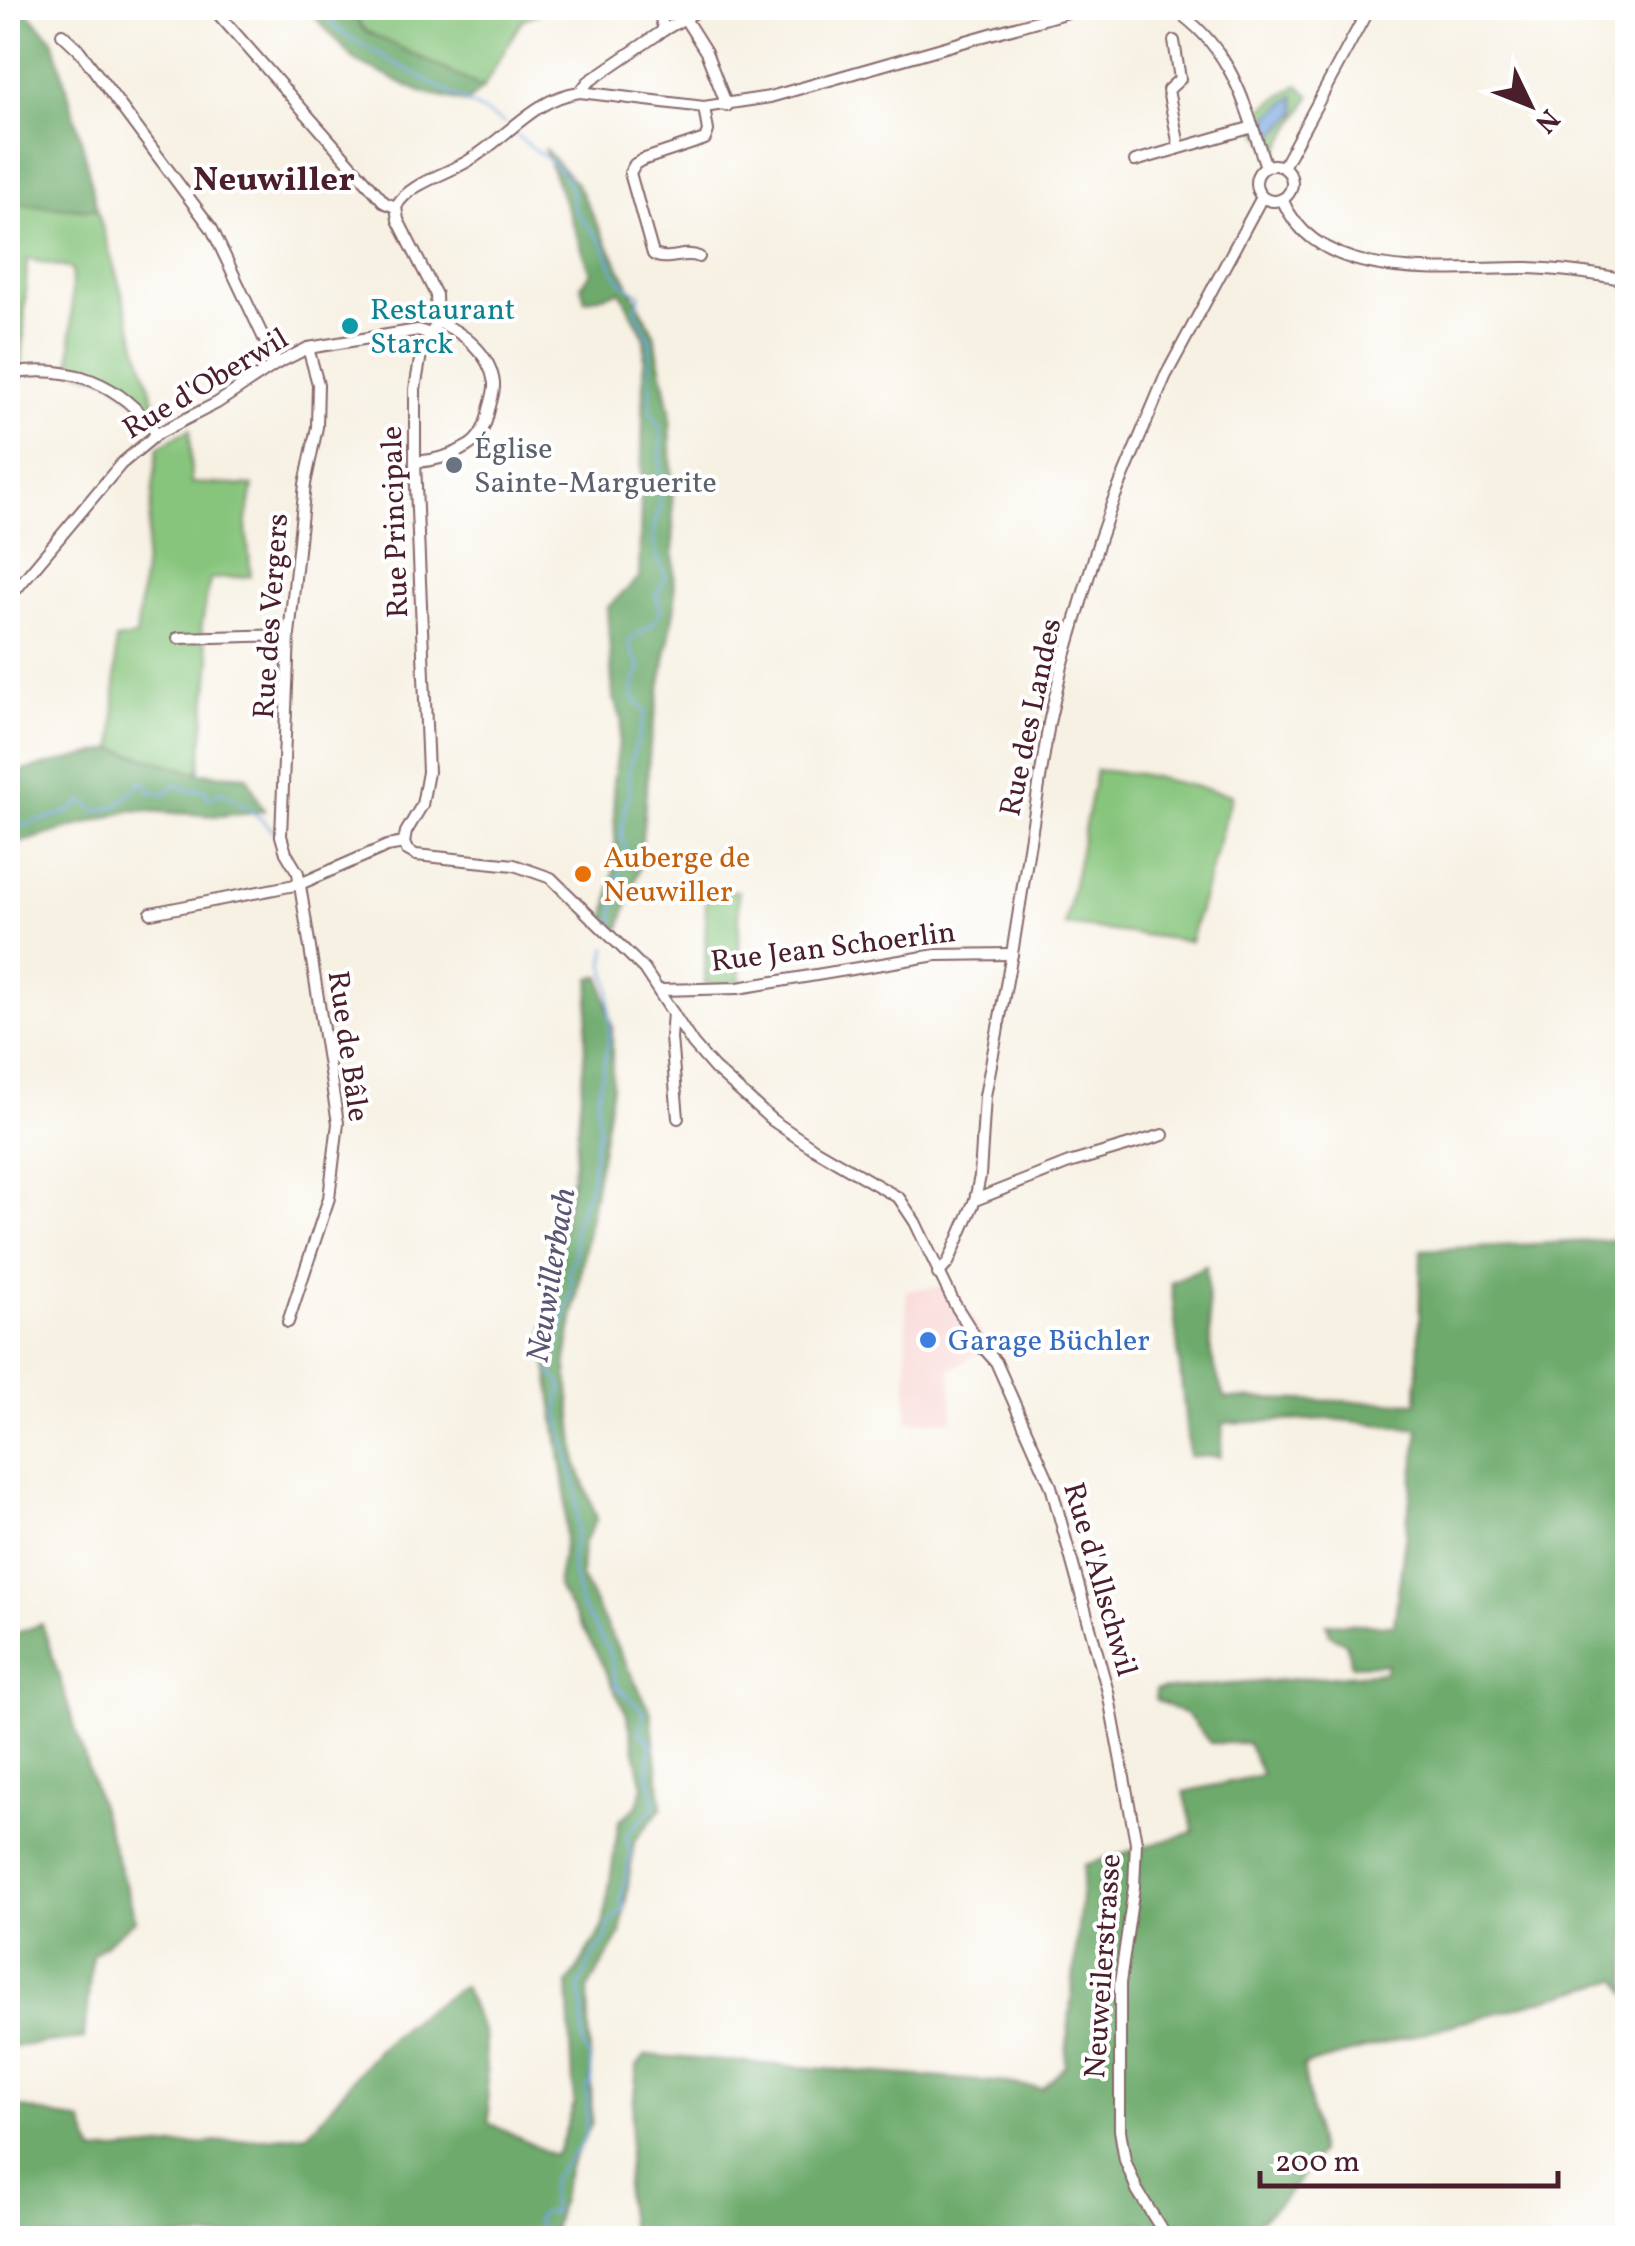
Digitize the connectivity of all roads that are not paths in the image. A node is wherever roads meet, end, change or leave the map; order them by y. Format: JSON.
{"nodes":[{"id":1,"x":213,"y":8,"type":"edge"},
{"id":2,"x":658,"y":8,"type":"edge"},
{"id":3,"x":704,"y":8,"type":"edge"},
{"id":4,"x":1082,"y":8,"type":"edge"},
{"id":5,"x":1172,"y":8,"type":"edge"},
{"id":6,"x":1369,"y":8,"type":"edge"},
{"id":7,"x":684,"y":17,"type":"junction"},
{"id":8,"x":664,"y":30,"type":"junction"},
{"id":9,"x":62,"y":34,"type":"dead end"},
{"id":10,"x":1174,"y":41,"type":"dead end"},
{"id":11,"x":580,"y":92,"type":"junction"},
{"id":12,"x":704,"y":106,"type":"junction"},
{"id":13,"x":728,"y":106,"type":"junction"},
{"id":14,"x":1253,"y":127,"type":"junction"},
{"id":15,"x":1179,"y":146,"type":"junction"},
{"id":16,"x":1134,"y":161,"type":"dead end"},
{"id":17,"x":1266,"y":166,"type":"junction"},
{"id":18,"x":1283,"y":167,"type":"junction"},
{"id":19,"x":1262,"y":197,"type":"junction"},
{"id":20,"x":1282,"y":200,"type":"junction"},
{"id":21,"x":396,"y":207,"type":"junction"},
{"id":22,"x":699,"y":257,"type":"dead end"},
{"id":23,"x":1628,"y":280,"type":"edge"},
{"id":24,"x":437,"y":322,"type":"junction"},
{"id":25,"x":430,"y":334,"type":"junction"},
{"id":26,"x":308,"y":348,"type":"junction"},
{"id":27,"x":276,"y":364,"type":"junction"},
{"id":28,"x":8,"y":374,"type":"edge"},
{"id":29,"x":158,"y":434,"type":"junction"},
{"id":30,"x":415,"y":462,"type":"junction"},
{"id":31,"x":8,"y":599,"type":"edge"},
{"id":32,"x":288,"y":635,"type":"junction"},
{"id":33,"x":178,"y":638,"type":"dead end"},
{"id":34,"x":404,"y":843,"type":"junction"},
{"id":35,"x":300,"y":884,"type":"junction"},
{"id":36,"x":151,"y":913,"type":"dead end"},
{"id":37,"x":1012,"y":954,"type":"junction"},
{"id":38,"x":661,"y":990,"type":"junction"},
{"id":39,"x":673,"y":1012,"type":"junction"},
{"id":40,"x":678,"y":1118,"type":"dead end"},
{"id":41,"x":1163,"y":1134,"type":"dead end"},
{"id":42,"x":975,"y":1200,"type":"junction"},
{"id":43,"x":938,"y":1274,"type":"junction"},
{"id":44,"x":288,"y":1322,"type":"dead end"},
{"id":45,"x":1131,"y":1806,"type":"joint"},
{"id":46,"x":1167,"y":2238,"type":"edge"}],
"edges":[{"from":1,"to":21,"type":"street"},
{"from":2,"to":8,"type":"street"},
{"from":3,"to":7,"type":"street"},
{"from":4,"to":13,"type":"street"},
{"from":5,"to":14,"type":"street"},
{"from":6,"to":18,"type":"street"},
{"from":7,"to":8,"type":"street"},
{"from":7,"to":13,"type":"street"},
{"from":8,"to":11,"type":"street"},
{"from":9,"to":27,"type":"street"},
{"from":10,"to":15,"type":"street"},
{"from":11,"to":12,"type":"street"},
{"from":11,"to":21,"type":"street"},
{"from":12,"to":13,"type":"street"},
{"from":12,"to":22,"type":"street"},
{"from":14,"to":15,"type":"street"},
{"from":14,"to":17,"type":"street"},
{"from":15,"to":16,"type":"street"},
{"from":17,"to":18,"type":"street"},
{"from":17,"to":19,"type":"street"},
{"from":18,"to":20,"type":"street"},
{"from":19,"to":20,"type":"street"},
{"from":19,"to":37,"type":"street","name":"Rue des Landes"},
{"from":20,"to":23,"type":"street"},
{"from":21,"to":24,"type":"street"},
{"from":24,"to":25,"type":"street","name":"Rue Principale"},
{"from":24,"to":30,"type":"street"},
{"from":25,"to":26,"type":"street","name":"Rue d'Oberwil"},
{"from":25,"to":30,"type":"street","name":"Rue Principale"},
{"from":26,"to":27,"type":"street","name":"Rue d'Oberwil"},
{"from":26,"to":32,"type":"street","name":"Rue des Vergers"},
{"from":27,"to":29,"type":"street","name":"Rue d'Oberwil"},
{"from":28,"to":29,"type":"street"},
{"from":29,"to":31,"type":"street","name":"Rue d'Oberwil"},
{"from":30,"to":34,"type":"street","name":"Rue Principale"},
{"from":32,"to":33,"type":"street"},
{"from":32,"to":35,"type":"street","name":"Rue des Vergers"},
{"from":34,"to":35,"type":"street"},
{"from":34,"to":38,"type":"street","name":"Rue d'Allschwil"},
{"from":35,"to":36,"type":"street"},
{"from":35,"to":44,"type":"street","name":"Rue de Bâle"},
{"from":37,"to":38,"type":"street","name":"Rue Jean Schoerlin"},
{"from":37,"to":42,"type":"street","name":"Rue des Landes"},
{"from":38,"to":39,"type":"street","name":"Rue d'Allschwil"},
{"from":39,"to":40,"type":"street"},
{"from":39,"to":43,"type":"street","name":"Rue d'Allschwil"},
{"from":41,"to":42,"type":"street"},
{"from":42,"to":43,"type":"street","name":"Rue des Landes"},
{"from":43,"to":45,"type":"street","name":"Rue d'Allschwil"},
{"from":45,"to":46,"type":"street","name":"Neuweilerstrasse"}]}
